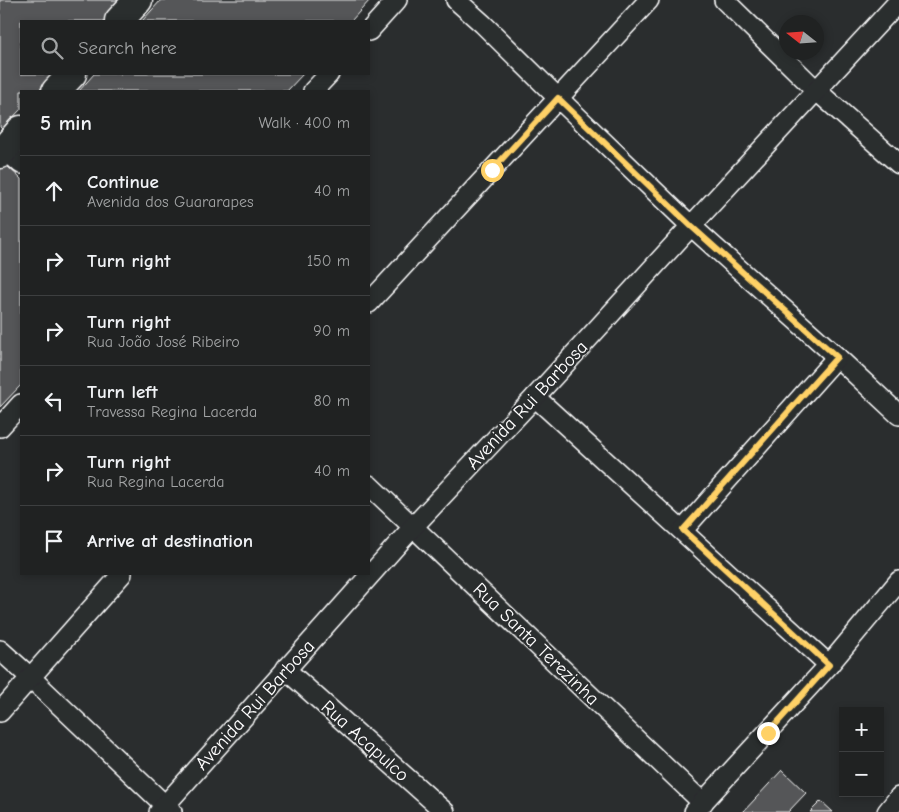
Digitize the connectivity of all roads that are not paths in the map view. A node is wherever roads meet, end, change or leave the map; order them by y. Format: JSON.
{"nodes":[{"id":1,"x":138,"y":0,"type":"edge"},
{"id":2,"x":397,"y":0,"type":"edge"},
{"id":3,"x":456,"y":0,"type":"edge"},
{"id":4,"x":649,"y":0,"type":"edge"},
{"id":5,"x":724,"y":0,"type":"edge"},
{"id":6,"x":899,"y":2,"type":"edge"},
{"id":7,"x":120,"y":20,"type":"edge"},
{"id":8,"x":370,"y":30,"type":"edge"},
{"id":9,"x":71,"y":75,"type":"edge"},
{"id":10,"x":328,"y":75,"type":"edge"},
{"id":11,"x":57,"y":90,"type":"edge"},
{"id":12,"x":314,"y":90,"type":"edge"},
{"id":13,"x":817,"y":90,"type":"junction"},
{"id":14,"x":558,"y":98,"type":"junction"},
{"id":15,"x":899,"y":164,"type":"edge"},
{"id":16,"x":691,"y":226,"type":"junction"},
{"id":17,"x":370,"y":302,"type":"edge"},
{"id":18,"x":837,"y":357,"type":"junction"},
{"id":19,"x":536,"y":397,"type":"junction"},
{"id":20,"x":20,"y":405,"type":"edge"},
{"id":21,"x":899,"y":415,"type":"edge"},
{"id":22,"x":0,"y":427,"type":"edge"},
{"id":23,"x":370,"y":486,"type":"edge"},
{"id":24,"x":413,"y":527,"type":"junction"},
{"id":25,"x":683,"y":530,"type":"junction"},
{"id":26,"x":121,"y":575,"type":"edge"},
{"id":27,"x":370,"y":575,"type":"edge"},
{"id":28,"x":370,"y":575,"type":"edge"},
{"id":29,"x":899,"y":581,"type":"edge"},
{"id":30,"x":0,"y":650,"type":"edge"},
{"id":31,"x":829,"y":665,"type":"junction"},
{"id":32,"x":285,"y":669,"type":"junction"},
{"id":33,"x":30,"y":677,"type":"junction"},
{"id":34,"x":0,"y":712,"type":"edge"},
{"id":35,"x":899,"y":798,"type":"edge"},
{"id":36,"x":699,"y":808,"type":"edge"},
{"id":37,"x":166,"y":810,"type":"edge"},
{"id":38,"x":446,"y":812,"type":"edge"},
{"id":39,"x":887,"y":812,"type":"edge"}],
"edges":[{"from":1,"to":7,"type":"main road"},
{"from":2,"to":8,"type":"street"},
{"from":3,"to":14,"type":"street"},
{"from":4,"to":14,"type":"street"},
{"from":5,"to":13,"type":"street"},
{"from":6,"to":13,"type":"street","name":"Avenida Rui Barbosa"},
{"from":9,"to":11,"type":"main road"},
{"from":10,"to":12,"type":"street"},
{"from":13,"to":15,"type":"street"},
{"from":13,"to":16,"type":"street","name":"Avenida Rui Barbosa"},
{"from":14,"to":16,"type":"street"},
{"from":14,"to":17,"type":"street"},
{"from":16,"to":18,"type":"street"},
{"from":16,"to":19,"type":"street","name":"Avenida Rui Barbosa"},
{"from":18,"to":21,"type":"street"},
{"from":18,"to":25,"type":"street"},
{"from":19,"to":24,"type":"street","name":"Avenida Rui Barbosa"},
{"from":19,"to":25,"type":"street"},
{"from":20,"to":22,"type":"street"},
{"from":23,"to":24,"type":"street","name":"Rua Santa Terezinha"},
{"from":24,"to":27,"type":"street","name":"Avenida Rui Barbosa"},
{"from":24,"to":36,"type":"street","name":"Rua Santa Terezinha"},
{"from":25,"to":31,"type":"street"},
{"from":26,"to":33,"type":"street"},
{"from":28,"to":32,"type":"street","name":"Avenida Rui Barbosa"},
{"from":29,"to":31,"type":"street"},
{"from":30,"to":33,"type":"street"},
{"from":31,"to":36,"type":"street"},
{"from":32,"to":37,"type":"street","name":"Avenida Rui Barbosa"},
{"from":32,"to":38,"type":"street","name":"Rua Acapulco"},
{"from":33,"to":34,"type":"street"},
{"from":33,"to":37,"type":"street"},
{"from":35,"to":39,"type":"street"}]}
